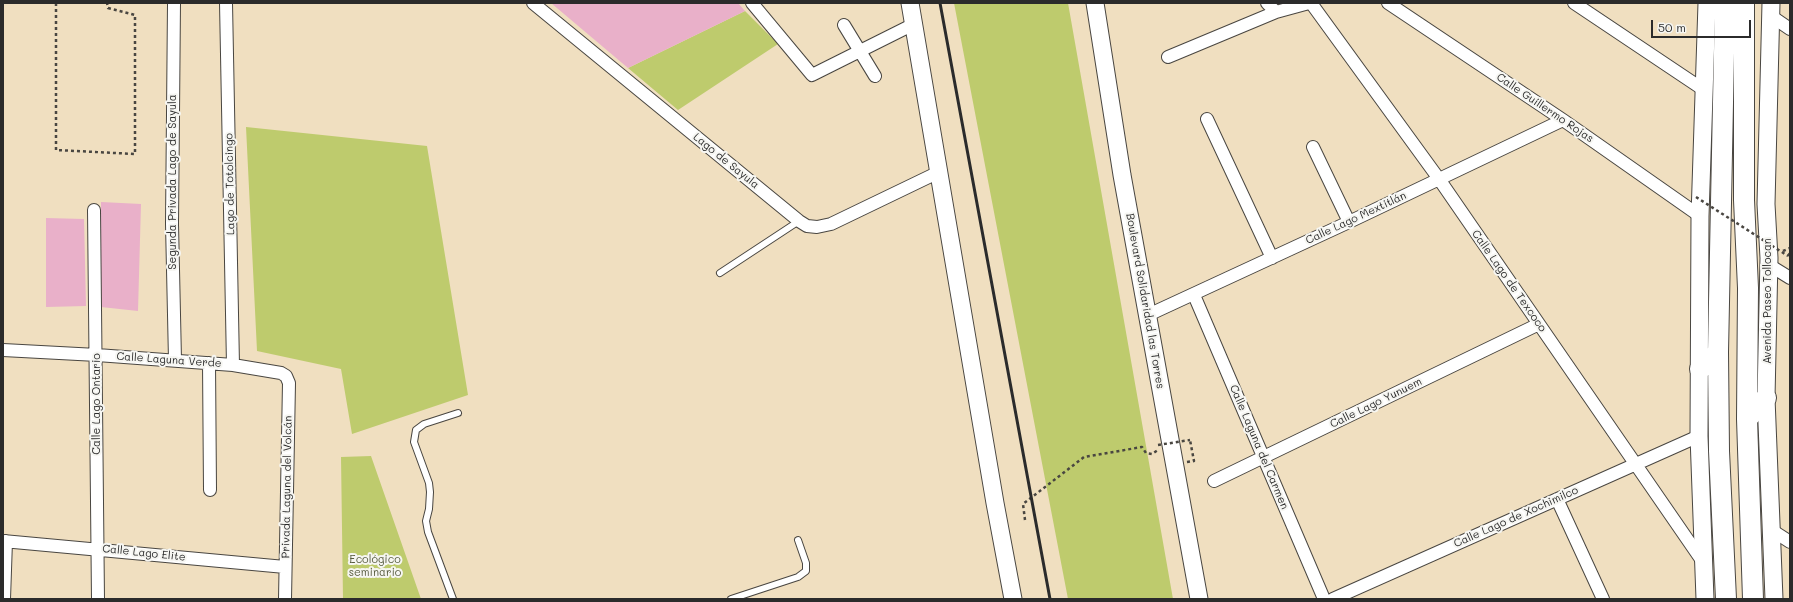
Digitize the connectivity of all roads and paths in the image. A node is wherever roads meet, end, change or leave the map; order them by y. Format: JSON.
{"nodes":[{"id":1,"x":56,"y":3,"type":"edge"},
{"id":2,"x":107,"y":3,"type":"edge"},
{"id":3,"x":174,"y":3,"type":"edge"},
{"id":4,"x":226,"y":3,"type":"edge"},
{"id":5,"x":533,"y":3,"type":"edge"},
{"id":6,"x":1095,"y":3,"type":"edge"},
{"id":7,"x":1267,"y":3,"type":"edge"},
{"id":8,"x":1310,"y":3,"type":"edge"},
{"id":9,"x":1388,"y":3,"type":"edge"},
{"id":10,"x":1574,"y":3,"type":"edge"},
{"id":11,"x":1707,"y":3,"type":"edge"},
{"id":12,"x":1725,"y":3,"type":"edge"},
{"id":13,"x":1744,"y":3,"type":"edge"},
{"id":14,"x":757,"y":4,"type":"edge"},
{"id":15,"x":911,"y":4,"type":"edge"},
{"id":16,"x":1771,"y":9,"type":"edge"},
{"id":17,"x":1276,"y":12,"type":"junction"},
{"id":18,"x":914,"y":24,"type":"junction"},
{"id":19,"x":844,"y":25,"type":"dead end"},
{"id":20,"x":1790,"y":29,"type":"edge"},
{"id":21,"x":860,"y":51,"type":"junction"},
{"id":22,"x":1168,"y":57,"type":"dead end"},
{"id":23,"x":875,"y":76,"type":"dead end"},
{"id":24,"x":1704,"y":90,"type":"junction"},
{"id":25,"x":1207,"y":119,"type":"dead end"},
{"id":26,"x":1563,"y":120,"type":"junction"},
{"id":27,"x":1313,"y":147,"type":"dead end"},
{"id":28,"x":939,"y":172,"type":"junction"},
{"id":29,"x":1439,"y":178,"type":"junction"},
{"id":30,"x":1696,"y":197,"type":"dead end"},
{"id":31,"x":94,"y":210,"type":"dead end"},
{"id":32,"x":1700,"y":216,"type":"junction"},
{"id":33,"x":799,"y":221,"type":"junction"},
{"id":34,"x":1349,"y":222,"type":"junction"},
{"id":35,"x":1789,"y":255,"type":"edge"},
{"id":36,"x":1272,"y":258,"type":"junction"},
{"id":37,"x":1769,"y":265,"type":"junction"},
{"id":38,"x":720,"y":273,"type":"dead end"},
{"id":39,"x":1789,"y":274,"type":"edge"},
{"id":40,"x":1194,"y":295,"type":"junction"},
{"id":41,"x":1148,"y":315,"type":"junction"},
{"id":42,"x":1539,"y":324,"type":"junction"},
{"id":43,"x":3,"y":350,"type":"edge"},
{"id":44,"x":1718,"y":352,"type":"junction"},
{"id":45,"x":97,"y":355,"type":"junction"},
{"id":46,"x":175,"y":360,"type":"junction"},
{"id":47,"x":209,"y":363,"type":"junction"},
{"id":48,"x":233,"y":365,"type":"junction"},
{"id":49,"x":1700,"y":370,"type":"junction"},
{"id":50,"x":286,"y":376,"type":"joint"},
{"id":51,"x":1766,"y":398,"type":"junction"},
{"id":52,"x":458,"y":413,"type":"dead end"},
{"id":53,"x":1747,"y":419,"type":"junction"},
{"id":54,"x":1699,"y":436,"type":"junction"},
{"id":55,"x":1264,"y":457,"type":"junction"},
{"id":56,"x":1194,"y":461,"type":"dead end"},
{"id":57,"x":1635,"y":464,"type":"junction"},
{"id":58,"x":1214,"y":481,"type":"dead end"},
{"id":59,"x":210,"y":490,"type":"dead end"},
{"id":60,"x":1557,"y":499,"type":"junction"},
{"id":61,"x":1025,"y":520,"type":"dead end"},
{"id":62,"x":1770,"y":529,"type":"junction"},
{"id":63,"x":798,"y":540,"type":"dead end"},
{"id":64,"x":4,"y":541,"type":"edge"},
{"id":65,"x":1790,"y":542,"type":"edge"},
{"id":66,"x":97,"y":549,"type":"junction"},
{"id":67,"x":1704,"y":562,"type":"junction"},
{"id":68,"x":285,"y":567,"type":"junction"},
{"id":69,"x":4,"y":599,"type":"edge"},
{"id":70,"x":98,"y":599,"type":"edge"},
{"id":71,"x":285,"y":599,"type":"edge"},
{"id":72,"x":453,"y":599,"type":"edge"},
{"id":73,"x":731,"y":599,"type":"edge"},
{"id":74,"x":1013,"y":599,"type":"edge"},
{"id":75,"x":1199,"y":599,"type":"edge"},
{"id":76,"x":1324,"y":599,"type":"edge"},
{"id":77,"x":1333,"y":599,"type":"edge"},
{"id":78,"x":1603,"y":599,"type":"edge"},
{"id":79,"x":1705,"y":599,"type":"edge"},
{"id":80,"x":1726,"y":599,"type":"edge"},
{"id":81,"x":1753,"y":599,"type":"edge"},
{"id":82,"x":1774,"y":599,"type":"edge"}],
"edges":[{"from":1,"to":2,"type":"path"},
{"from":3,"to":46,"type":"street","name":"Segunda Privada Lago de Sayula"},
{"from":4,"to":48,"type":"street","name":"Lago de Totolcingo"},
{"from":5,"to":33,"type":"street","name":"Lago de Sayula"},
{"from":6,"to":41,"type":"main road","name":"Boulevard Solidaridad las Torres"},
{"from":7,"to":17,"type":"street"},
{"from":8,"to":17,"type":"street"},
{"from":8,"to":29,"type":"street","name":"Calle Lago de Texcoco"},
{"from":9,"to":26,"type":"street","name":"Calle Guillermo Rojas"},
{"from":10,"to":24,"type":"street"},
{"from":11,"to":24,"type":"main road"},
{"from":12,"to":44,"type":"highway"},
{"from":13,"to":53,"type":"highway","name":"Avenida Paseo Tollocan"},
{"from":14,"to":21,"type":"street"},
{"from":15,"to":18,"type":"main road"},
{"from":16,"to":20,"type":"street"},
{"from":16,"to":37,"type":"main road","name":"Avenida Paseo Tollocan"},
{"from":17,"to":22,"type":"street"},
{"from":18,"to":21,"type":"street"},
{"from":18,"to":28,"type":"main road"},
{"from":19,"to":21,"type":"street"},
{"from":21,"to":23,"type":"street"},
{"from":24,"to":32,"type":"main road"},
{"from":25,"to":36,"type":"street"},
{"from":26,"to":29,"type":"street","name":"Calle Lago Mextitlán"},
{"from":26,"to":32,"type":"street","name":"Calle Guillermo Rojas"},
{"from":27,"to":34,"type":"street"},
{"from":28,"to":33,"type":"street","name":"Lago de Sayula"},
{"from":28,"to":74,"type":"main road"},
{"from":29,"to":34,"type":"street","name":"Calle Lago Mextitlán"},
{"from":29,"to":42,"type":"street","name":"Calle Lago de Texcoco"},
{"from":30,"to":35,"type":"path","bridge":true},
{"from":31,"to":45,"type":"street","name":"Calle Lago Ontario"},
{"from":32,"to":49,"type":"main road"},
{"from":33,"to":38,"type":"lane"},
{"from":34,"to":36,"type":"street","name":"Calle Lago Mextitlán"},
{"from":36,"to":40,"type":"street","name":"Calle Lago Mextitlán"},
{"from":37,"to":39,"type":"street"},
{"from":37,"to":51,"type":"main road","name":"Avenida Paseo Tollocan"},
{"from":40,"to":41,"type":"street","name":"Calle Lago Mextitlán"},
{"from":40,"to":55,"type":"street","name":"Calle Laguna del Carmen"},
{"from":41,"to":75,"type":"main road","name":"Boulevard Solidaridad las Torres"},
{"from":42,"to":55,"type":"street","name":"Calle Lago Yunuem"},
{"from":42,"to":57,"type":"street","name":"Calle Lago de Texcoco"},
{"from":43,"to":45,"type":"street","name":"Calle Laguna Verde"},
{"from":44,"to":49,"type":"highway"},
{"from":44,"to":80,"type":"highway"},
{"from":45,"to":46,"type":"street","name":"Calle Laguna Verde"},
{"from":45,"to":66,"type":"street","name":"Calle Lago Ontario"},
{"from":46,"to":47,"type":"street","name":"Calle Laguna Verde"},
{"from":47,"to":48,"type":"street","name":"Calle Laguna Verde"},
{"from":47,"to":59,"type":"street"},
{"from":48,"to":50,"type":"street","name":"Calle Laguna Verde"},
{"from":49,"to":54,"type":"main road"},
{"from":50,"to":68,"type":"street","name":"Privada Laguna del Volcán"},
{"from":51,"to":53,"type":"highway"},
{"from":51,"to":62,"type":"main road","name":"Avenida Paseo Tollocan"},
{"from":52,"to":72,"type":"lane"},
{"from":53,"to":81,"type":"highway","name":"Avenida Paseo Tollocan"},
{"from":54,"to":57,"type":"street","name":"Calle Lago de Xochimilco"},
{"from":54,"to":67,"type":"main road"},
{"from":55,"to":58,"type":"street","name":"Calle Lago Yunuem"},
{"from":55,"to":76,"type":"street","name":"Calle Laguna del Carmen"},
{"from":56,"to":61,"type":"path","bridge":true},
{"from":57,"to":60,"type":"street","name":"Calle Lago de Xochimilco"},
{"from":57,"to":67,"type":"street","name":"Calle Lago de Texcoco"},
{"from":60,"to":77,"type":"street","name":"Calle Lago de Xochimilco"},
{"from":60,"to":78,"type":"street"},
{"from":62,"to":65,"type":"street"},
{"from":62,"to":82,"type":"main road","name":"Avenida Paseo Tollocan"},
{"from":63,"to":73,"type":"lane"},
{"from":64,"to":66,"type":"street","name":"Calle Lago Elite"},
{"from":64,"to":69,"type":"street"},
{"from":66,"to":68,"type":"street","name":"Calle Lago Elite"},
{"from":66,"to":70,"type":"street","name":"Calle Lago Ontario"},
{"from":67,"to":79,"type":"main road"},
{"from":68,"to":71,"type":"street","name":"Privada Laguna del Volcán"}]}
